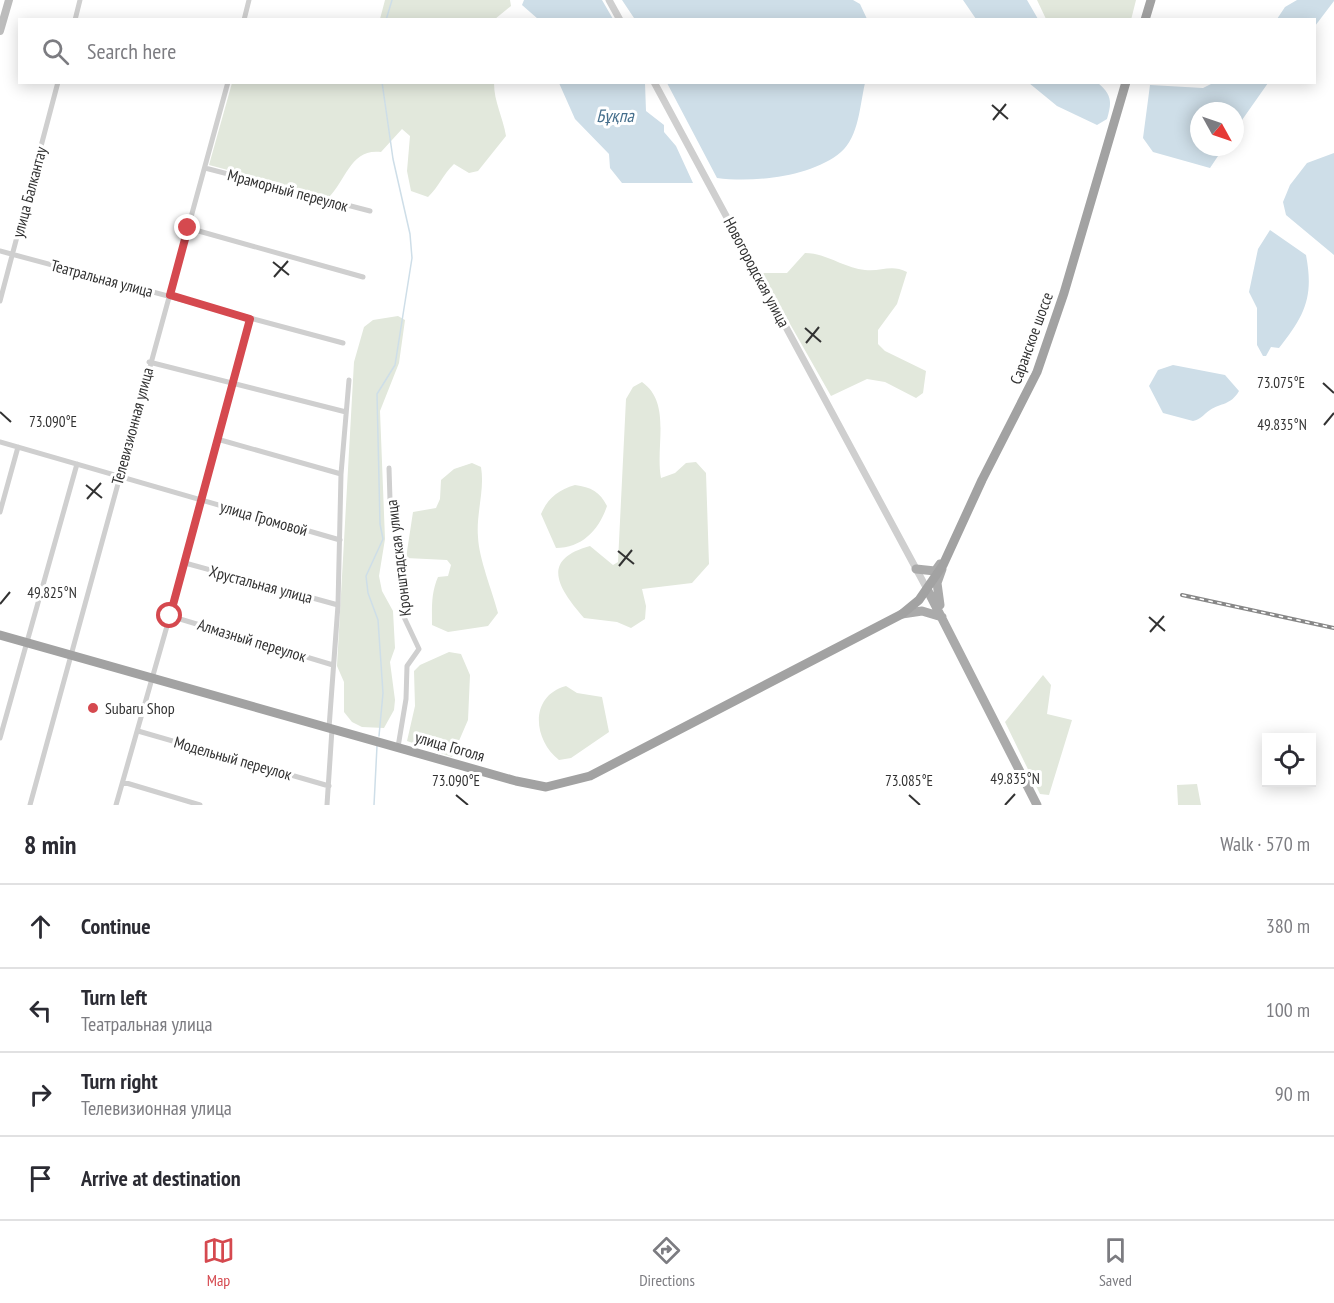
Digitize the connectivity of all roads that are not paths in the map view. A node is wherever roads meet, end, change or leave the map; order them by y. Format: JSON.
{"nodes":[{"id":1,"x":9,"y":0,"type":"edge"},
{"id":2,"x":80,"y":0,"type":"edge"},
{"id":3,"x":249,"y":0,"type":"edge"},
{"id":4,"x":609,"y":0,"type":"edge"},
{"id":5,"x":1151,"y":0,"type":"edge"},
{"id":6,"x":76,"y":18,"type":"edge"},
{"id":7,"x":244,"y":18,"type":"edge"},
{"id":8,"x":619,"y":18,"type":"edge"},
{"id":9,"x":1146,"y":18,"type":"edge"},
{"id":10,"x":0,"y":31,"type":"edge"},
{"id":11,"x":57,"y":84,"type":"edge"},
{"id":12,"x":227,"y":84,"type":"edge"},
{"id":13,"x":655,"y":84,"type":"edge"},
{"id":14,"x":1125,"y":84,"type":"edge"},
{"id":15,"x":205,"y":168,"type":"junction"},
{"id":16,"x":370,"y":212,"type":"dead end"},
{"id":17,"x":188,"y":228,"type":"junction"},
{"id":18,"x":0,"y":251,"type":"edge"},
{"id":19,"x":12,"y":255,"type":"junction"},
{"id":20,"x":363,"y":277,"type":"dead end"},
{"id":21,"x":170,"y":295,"type":"junction"},
{"id":22,"x":0,"y":301,"type":"edge"},
{"id":23,"x":250,"y":319,"type":"junction"},
{"id":24,"x":343,"y":343,"type":"dead end"},
{"id":25,"x":150,"y":362,"type":"junction"},
{"id":26,"x":349,"y":380,"type":"dead end"},
{"id":27,"x":232,"y":382,"type":"junction"},
{"id":28,"x":346,"y":412,"type":"junction"},
{"id":29,"x":217,"y":439,"type":"junction"},
{"id":30,"x":0,"y":442,"type":"edge"},
{"id":31,"x":18,"y":447,"type":"junction"},
{"id":32,"x":77,"y":464,"type":"junction"},
{"id":33,"x":388,"y":468,"type":"dead end"},
{"id":34,"x":341,"y":474,"type":"junction"},
{"id":35,"x":119,"y":477,"type":"junction"},
{"id":36,"x":201,"y":500,"type":"junction"},
{"id":37,"x":0,"y":513,"type":"edge"},
{"id":38,"x":340,"y":540,"type":"junction"},
{"id":39,"x":947,"y":555,"type":"junction"},
{"id":40,"x":185,"y":563,"type":"junction"},
{"id":41,"x":943,"y":565,"type":"junction"},
{"id":42,"x":916,"y":569,"type":"junction"},
{"id":43,"x":927,"y":589,"type":"junction"},
{"id":44,"x":338,"y":605,"type":"junction"},
{"id":45,"x":902,"y":614,"type":"junction"},
{"id":46,"x":170,"y":616,"type":"junction"},
{"id":47,"x":942,"y":616,"type":"junction"},
{"id":48,"x":0,"y":634,"type":"edge"},
{"id":49,"x":27,"y":642,"type":"junction"},
{"id":50,"x":72,"y":655,"type":"junction"},
{"id":51,"x":333,"y":665,"type":"junction"},
{"id":52,"x":152,"y":676,"type":"junction"},
{"id":53,"x":331,"y":728,"type":"junction"},
{"id":54,"x":138,"y":731,"type":"junction"},
{"id":55,"x":0,"y":734,"type":"edge"},
{"id":56,"x":398,"y":747,"type":"junction"},
{"id":57,"x":123,"y":782,"type":"junction"},
{"id":58,"x":329,"y":786,"type":"junction"},
{"id":59,"x":30,"y":805,"type":"edge"},
{"id":60,"x":116,"y":805,"type":"edge"},
{"id":61,"x":200,"y":805,"type":"edge"},
{"id":62,"x":327,"y":805,"type":"edge"},
{"id":63,"x":1037,"y":805,"type":"edge"}],
"edges":[{"from":1,"to":10,"type":"main road"},
{"from":2,"to":6,"type":"street"},
{"from":3,"to":7,"type":"street"},
{"from":4,"to":8,"type":"street"},
{"from":5,"to":9,"type":"highway"},
{"from":11,"to":19,"type":"street","name":"улица Балкантау"},
{"from":12,"to":15,"type":"street","name":"Телевизионная улица"},
{"from":13,"to":42,"type":"street","name":"Новогородская улица"},
{"from":14,"to":39,"type":"highway","name":"Саранское шоссе"},
{"from":15,"to":16,"type":"street","name":"Мраморный переулок"},
{"from":15,"to":17,"type":"street","name":"Телевизионная улица"},
{"from":17,"to":20,"type":"street"},
{"from":17,"to":21,"type":"street","name":"Телевизионная улица"},
{"from":18,"to":19,"type":"street","name":"Театральная улица"},
{"from":19,"to":21,"type":"street","name":"Театральная улица"},
{"from":19,"to":22,"type":"street","name":"улица Балкантау"},
{"from":21,"to":23,"type":"street","name":"Театральная улица"},
{"from":21,"to":25,"type":"street","name":"Телевизионная улица"},
{"from":23,"to":24,"type":"street","name":"Театральная улица"},
{"from":23,"to":27,"type":"street"},
{"from":25,"to":27,"type":"street"},
{"from":25,"to":35,"type":"street","name":"Телевизионная улица"},
{"from":26,"to":28,"type":"street"},
{"from":27,"to":28,"type":"street"},
{"from":27,"to":29,"type":"street"},
{"from":28,"to":34,"type":"street"},
{"from":29,"to":34,"type":"street"},
{"from":29,"to":36,"type":"street"},
{"from":30,"to":31,"type":"street","name":"улица Громовой"},
{"from":31,"to":32,"type":"street","name":"улица Громовой"},
{"from":31,"to":37,"type":"street"},
{"from":32,"to":35,"type":"street","name":"улица Громовой"},
{"from":32,"to":49,"type":"street"},
{"from":33,"to":56,"type":"street","name":"Кронштадская улица"},
{"from":34,"to":38,"type":"street"},
{"from":35,"to":36,"type":"street","name":"улица Громовой"},
{"from":35,"to":50,"type":"street","name":"Телевизионная улица"},
{"from":36,"to":38,"type":"street","name":"улица Громовой"},
{"from":36,"to":40,"type":"street"},
{"from":38,"to":44,"type":"street"},
{"from":39,"to":41,"type":"highway","name":"Саранское шоссе"},
{"from":39,"to":42,"type":"main road"},
{"from":40,"to":44,"type":"street","name":"Хрустальная улица"},
{"from":40,"to":46,"type":"street"},
{"from":41,"to":43,"type":"highway","name":"Саранское шоссе"},
{"from":41,"to":47,"type":"main road"},
{"from":42,"to":43,"type":"street","name":"Новогородская улица"},
{"from":43,"to":45,"type":"highway","name":"улица Гоголя"},
{"from":43,"to":47,"type":"main road"},
{"from":44,"to":51,"type":"street"},
{"from":45,"to":47,"type":"main road"},
{"from":45,"to":56,"type":"highway","name":"улица Гоголя"},
{"from":46,"to":51,"type":"street","name":"Алмазный переулок"},
{"from":46,"to":52,"type":"street"},
{"from":47,"to":63,"type":"main road"},
{"from":48,"to":49,"type":"highway","name":"улица Гоголя"},
{"from":49,"to":50,"type":"highway","name":"улица Гоголя"},
{"from":49,"to":55,"type":"street"},
{"from":50,"to":52,"type":"highway","name":"улица Гоголя"},
{"from":50,"to":59,"type":"street","name":"Телевизионная улица"},
{"from":51,"to":53,"type":"street"},
{"from":52,"to":53,"type":"highway","name":"улица Гоголя"},
{"from":52,"to":54,"type":"street"},
{"from":53,"to":56,"type":"highway","name":"улица Гоголя"},
{"from":53,"to":58,"type":"street"},
{"from":54,"to":57,"type":"street"},
{"from":54,"to":58,"type":"street","name":"Модельный переулок"},
{"from":57,"to":60,"type":"street"},
{"from":57,"to":61,"type":"street"},
{"from":58,"to":62,"type":"street"}]}
